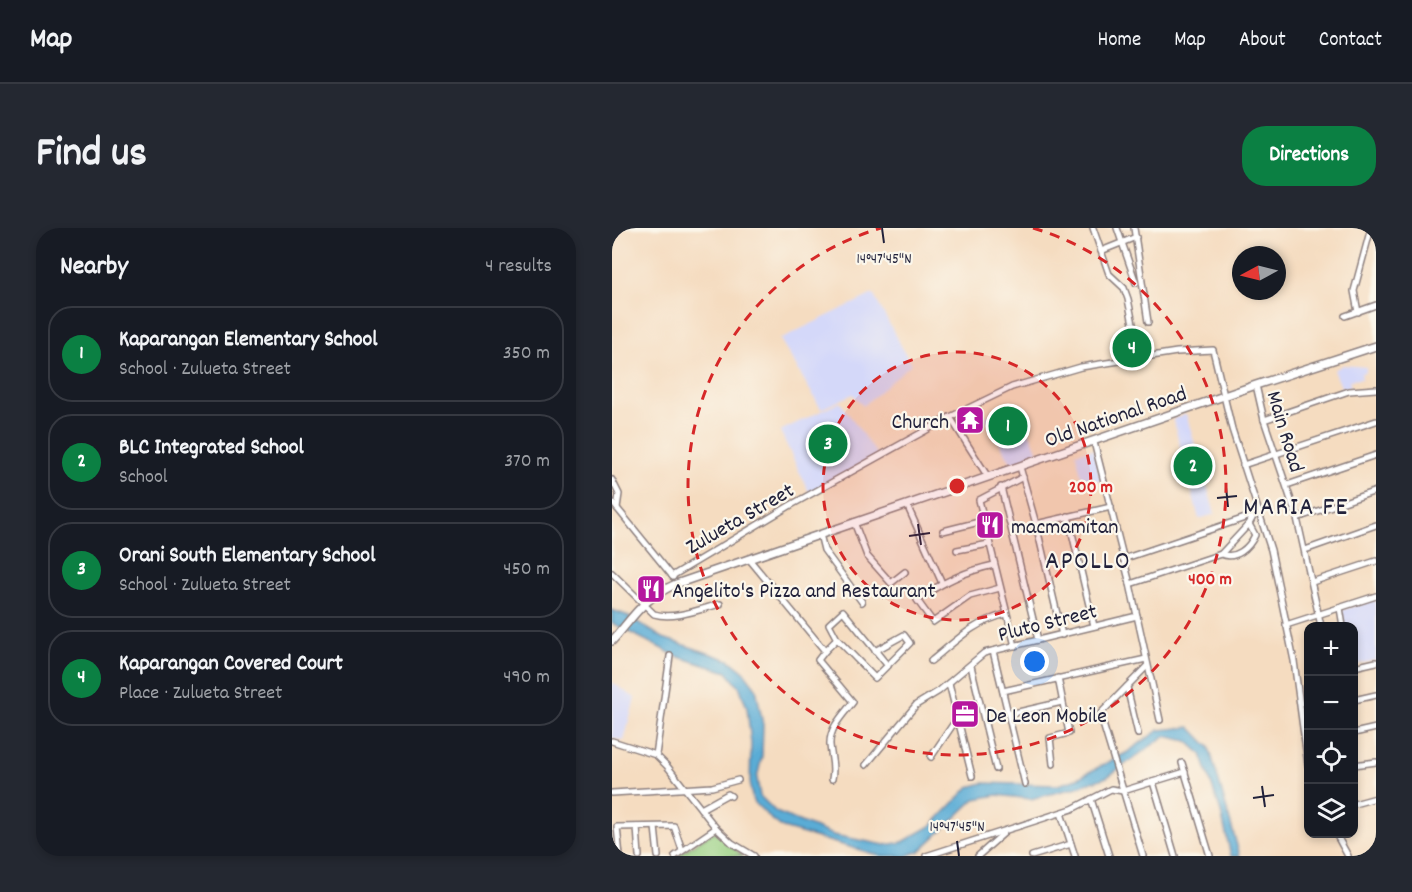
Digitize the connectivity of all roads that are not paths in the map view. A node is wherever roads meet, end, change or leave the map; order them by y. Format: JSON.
{"nodes":[{"id":1,"x":1093,"y":228,"type":"edge"},
{"id":2,"x":1117,"y":228,"type":"edge"},
{"id":3,"x":1134,"y":228,"type":"edge"},
{"id":4,"x":1371,"y":228,"type":"edge"},
{"id":5,"x":1136,"y":237,"type":"junction"},
{"id":6,"x":1122,"y":242,"type":"junction"},
{"id":7,"x":1101,"y":251,"type":"junction"},
{"id":8,"x":1139,"y":282,"type":"junction"},
{"id":9,"x":1124,"y":288,"type":"junction"},
{"id":10,"x":1376,"y":306,"type":"edge"},
{"id":11,"x":1358,"y":312,"type":"junction"},
{"id":12,"x":1346,"y":316,"type":"dead end"},
{"id":13,"x":1148,"y":322,"type":"dead end"},
{"id":14,"x":1376,"y":346,"type":"edge"},
{"id":15,"x":1140,"y":359,"type":"junction"},
{"id":16,"x":1256,"y":385,"type":"junction"},
{"id":17,"x":1376,"y":390,"type":"edge"},
{"id":18,"x":1224,"y":396,"type":"junction"},
{"id":19,"x":950,"y":417,"type":"junction"},
{"id":20,"x":1264,"y":420,"type":"junction"},
{"id":21,"x":1376,"y":421,"type":"edge"},
{"id":22,"x":1094,"y":442,"type":"junction"},
{"id":23,"x":1276,"y":454,"type":"junction"},
{"id":24,"x":1376,"y":455,"type":"edge"},
{"id":25,"x":1243,"y":465,"type":"junction"},
{"id":26,"x":1020,"y":467,"type":"junction"},
{"id":27,"x":988,"y":477,"type":"junction"},
{"id":28,"x":1023,"y":477,"type":"junction"},
{"id":29,"x":612,"y":480,"type":"edge"},
{"id":30,"x":1287,"y":485,"type":"junction"},
{"id":31,"x":1001,"y":487,"type":"junction"},
{"id":32,"x":1376,"y":491,"type":"edge"},
{"id":33,"x":612,"y":502,"type":"edge"},
{"id":34,"x":907,"y":505,"type":"junction"},
{"id":35,"x":1111,"y":507,"type":"junction"},
{"id":36,"x":617,"y":508,"type":"junction"},
{"id":37,"x":1257,"y":514,"type":"junction"},
{"id":38,"x":1068,"y":516,"type":"junction"},
{"id":39,"x":1297,"y":518,"type":"junction"},
{"id":40,"x":983,"y":521,"type":"junction"},
{"id":41,"x":854,"y":522,"type":"junction"},
{"id":42,"x":1036,"y":524,"type":"junction"},
{"id":43,"x":1249,"y":524,"type":"junction"},
{"id":44,"x":1376,"y":525,"type":"edge"},
{"id":45,"x":943,"y":531,"type":"dead end"},
{"id":46,"x":820,"y":534,"type":"junction"},
{"id":47,"x":989,"y":544,"type":"junction"},
{"id":48,"x":957,"y":550,"type":"dead end"},
{"id":49,"x":1305,"y":550,"type":"junction"},
{"id":50,"x":1221,"y":554,"type":"junction"},
{"id":51,"x":749,"y":559,"type":"junction"},
{"id":52,"x":1123,"y":559,"type":"junction"},
{"id":53,"x":1376,"y":561,"type":"edge"},
{"id":54,"x":994,"y":565,"type":"junction"},
{"id":55,"x":905,"y":572,"type":"dead end"},
{"id":56,"x":612,"y":573,"type":"edge"},
{"id":57,"x":672,"y":576,"type":"junction"},
{"id":58,"x":1312,"y":582,"type":"junction"},
{"id":59,"x":942,"y":583,"type":"junction"},
{"id":60,"x":676,"y":584,"type":"junction"},
{"id":61,"x":1130,"y":585,"type":"junction"},
{"id":62,"x":1000,"y":588,"type":"junction"},
{"id":63,"x":1376,"y":596,"type":"edge"},
{"id":64,"x":862,"y":602,"type":"dead end"},
{"id":65,"x":644,"y":603,"type":"junction"},
{"id":66,"x":720,"y":604,"type":"dead end"},
{"id":67,"x":1340,"y":608,"type":"junction"},
{"id":68,"x":1006,"y":614,"type":"junction"},
{"id":69,"x":1319,"y":615,"type":"junction"},
{"id":70,"x":1137,"y":616,"type":"junction"},
{"id":71,"x":1320,"y":622,"type":"edge"},
{"id":72,"x":1342,"y":622,"type":"edge"},
{"id":73,"x":1286,"y":625,"type":"junction"},
{"id":74,"x":1094,"y":626,"type":"junction"},
{"id":75,"x":1062,"y":635,"type":"junction"},
{"id":76,"x":837,"y":639,"type":"junction"},
{"id":77,"x":1038,"y":640,"type":"junction"},
{"id":78,"x":612,"y":641,"type":"edge"},
{"id":79,"x":1015,"y":646,"type":"junction"},
{"id":80,"x":825,"y":651,"type":"junction"},
{"id":81,"x":875,"y":651,"type":"junction"},
{"id":82,"x":993,"y":651,"type":"junction"},
{"id":83,"x":670,"y":656,"type":"dead end"},
{"id":84,"x":1146,"y":659,"type":"junction"},
{"id":85,"x":931,"y":661,"type":"dead end"},
{"id":86,"x":1376,"y":662,"type":"edge"},
{"id":87,"x":888,"y":666,"type":"junction"},
{"id":88,"x":971,"y":666,"type":"junction"},
{"id":89,"x":1148,"y":666,"type":"junction"},
{"id":90,"x":1358,"y":666,"type":"edge"},
{"id":91,"x":1058,"y":678,"type":"junction"},
{"id":92,"x":949,"y":683,"type":"junction"},
{"id":93,"x":1127,"y":687,"type":"junction"},
{"id":94,"x":1003,"y":692,"type":"junction"},
{"id":95,"x":1376,"y":695,"type":"edge"},
{"id":96,"x":1358,"y":699,"type":"edge"},
{"id":97,"x":1062,"y":702,"type":"junction"},
{"id":98,"x":1009,"y":714,"type":"junction"},
{"id":99,"x":958,"y":717,"type":"junction"},
{"id":100,"x":1160,"y":720,"type":"dead end"},
{"id":101,"x":1376,"y":728,"type":"edge"},
{"id":102,"x":1358,"y":732,"type":"edge"},
{"id":103,"x":1138,"y":734,"type":"dead end"},
{"id":104,"x":1304,"y":735,"type":"edge"},
{"id":105,"x":612,"y":741,"type":"edge"},
{"id":106,"x":656,"y":756,"type":"junction"},
{"id":107,"x":931,"y":757,"type":"dead end"},
{"id":108,"x":1376,"y":762,"type":"edge"},
{"id":109,"x":1182,"y":763,"type":"dead end"},
{"id":110,"x":1053,"y":764,"type":"dead end"},
{"id":111,"x":1358,"y":764,"type":"edge"},
{"id":112,"x":866,"y":765,"type":"dead end"},
{"id":113,"x":996,"y":769,"type":"dead end"},
{"id":114,"x":1185,"y":772,"type":"junction"},
{"id":115,"x":972,"y":776,"type":"dead end"},
{"id":116,"x":832,"y":779,"type":"dead end"},
{"id":117,"x":738,"y":780,"type":"dead end"},
{"id":118,"x":1153,"y":782,"type":"junction"},
{"id":119,"x":1025,"y":784,"type":"dead end"},
{"id":120,"x":686,"y":790,"type":"junction"},
{"id":121,"x":1123,"y":791,"type":"junction"},
{"id":122,"x":612,"y":793,"type":"edge"},
{"id":123,"x":731,"y":796,"type":"dead end"},
{"id":124,"x":1376,"y":798,"type":"edge"},
{"id":125,"x":1091,"y":799,"type":"junction"},
{"id":126,"x":1358,"y":803,"type":"edge"},
{"id":127,"x":701,"y":809,"type":"junction"},
{"id":128,"x":1061,"y":813,"type":"junction"},
{"id":129,"x":637,"y":827,"type":"junction"},
{"id":130,"x":655,"y":827,"type":"junction"},
{"id":131,"x":716,"y":828,"type":"junction"},
{"id":132,"x":1007,"y":830,"type":"junction"},
{"id":133,"x":1338,"y":838,"type":"edge"},
{"id":134,"x":1071,"y":844,"type":"junction"},
{"id":135,"x":682,"y":850,"type":"junction"},
{"id":136,"x":620,"y":856,"type":"edge"},
{"id":137,"x":639,"y":856,"type":"edge"},
{"id":138,"x":658,"y":856,"type":"edge"},
{"id":139,"x":675,"y":856,"type":"edge"},
{"id":140,"x":753,"y":856,"type":"edge"},
{"id":141,"x":926,"y":856,"type":"edge"},
{"id":142,"x":978,"y":856,"type":"edge"},
{"id":143,"x":1032,"y":856,"type":"edge"},
{"id":144,"x":1075,"y":856,"type":"edge"},
{"id":145,"x":1109,"y":856,"type":"edge"},
{"id":146,"x":1143,"y":856,"type":"edge"},
{"id":147,"x":1175,"y":856,"type":"edge"},
{"id":148,"x":1210,"y":856,"type":"edge"},
{"id":149,"x":1348,"y":856,"type":"edge"}],
"edges":[{"from":1,"to":7,"type":"street"},
{"from":2,"to":6,"type":"street"},
{"from":3,"to":5,"type":"street"},
{"from":4,"to":11,"type":"street"},
{"from":5,"to":6,"type":"street"},
{"from":5,"to":8,"type":"street"},
{"from":6,"to":7,"type":"street"},
{"from":6,"to":8,"type":"street"},
{"from":7,"to":9,"type":"street"},
{"from":8,"to":9,"type":"street"},
{"from":8,"to":13,"type":"street"},
{"from":9,"to":15,"type":"street"},
{"from":10,"to":11,"type":"street"},
{"from":11,"to":12,"type":"street"},
{"from":14,"to":16,"type":"main road","name":"Old National Road"},
{"from":15,"to":18,"type":"street","name":"Zulueta Street"},
{"from":15,"to":19,"type":"street","name":"Zulueta Street"},
{"from":16,"to":18,"type":"main road","name":"Old National Road"},
{"from":16,"to":20,"type":"street","name":"Main Road"},
{"from":17,"to":20,"type":"street"},
{"from":18,"to":22,"type":"main road","name":"Old National Road"},
{"from":18,"to":25,"type":"street"},
{"from":19,"to":27,"type":"street"},
{"from":19,"to":57,"type":"street","name":"Zulueta Street"},
{"from":20,"to":23,"type":"street","name":"Main Road"},
{"from":21,"to":23,"type":"street"},
{"from":22,"to":26,"type":"main road","name":"Old National Road"},
{"from":22,"to":35,"type":"street"},
{"from":23,"to":25,"type":"street"},
{"from":23,"to":30,"type":"street","name":"Main Road"},
{"from":24,"to":30,"type":"street"},
{"from":25,"to":37,"type":"street"},
{"from":26,"to":27,"type":"main road","name":"Old National Road"},
{"from":26,"to":28,"type":"street"},
{"from":27,"to":34,"type":"main road","name":"Old National Road"},
{"from":28,"to":31,"type":"street"},
{"from":28,"to":42,"type":"street"},
{"from":29,"to":36,"type":"street"},
{"from":30,"to":39,"type":"street","name":"Main Road"},
{"from":31,"to":40,"type":"street"},
{"from":31,"to":77,"type":"street"},
{"from":32,"to":39,"type":"street"},
{"from":33,"to":36,"type":"street"},
{"from":34,"to":41,"type":"main road","name":"Old National Road"},
{"from":34,"to":59,"type":"street"},
{"from":35,"to":38,"type":"street"},
{"from":35,"to":52,"type":"street"},
{"from":36,"to":57,"type":"street"},
{"from":37,"to":43,"type":"street"},
{"from":37,"to":52,"type":"street"},
{"from":37,"to":73,"type":"street"},
{"from":38,"to":42,"type":"street"},
{"from":38,"to":74,"type":"street"},
{"from":39,"to":49,"type":"street","name":"Main Road"},
{"from":40,"to":45,"type":"street"},
{"from":40,"to":47,"type":"street"},
{"from":41,"to":46,"type":"main road","name":"Old National Road"},
{"from":41,"to":55,"type":"street"},
{"from":42,"to":75,"type":"street"},
{"from":43,"to":50,"type":"street"},
{"from":43,"to":50,"type":"street"},
{"from":44,"to":49,"type":"street"},
{"from":46,"to":51,"type":"main road","name":"Old National Road"},
{"from":46,"to":64,"type":"street"},
{"from":47,"to":48,"type":"street"},
{"from":47,"to":54,"type":"street"},
{"from":49,"to":58,"type":"street","name":"Main Road"},
{"from":50,"to":61,"type":"street"},
{"from":51,"to":60,"type":"main road","name":"Old National Road"},
{"from":51,"to":80,"type":"street"},
{"from":52,"to":61,"type":"street"},
{"from":53,"to":58,"type":"street"},
{"from":54,"to":59,"type":"street"},
{"from":54,"to":62,"type":"street"},
{"from":56,"to":65,"type":"street"},
{"from":57,"to":60,"type":"street"},
{"from":58,"to":69,"type":"street","name":"Main Road"},
{"from":59,"to":62,"type":"street"},
{"from":60,"to":65,"type":"main road","name":"Old National Road"},
{"from":61,"to":70,"type":"street"},
{"from":62,"to":68,"type":"street"},
{"from":63,"to":67,"type":"street"},
{"from":65,"to":66,"type":"street"},
{"from":65,"to":78,"type":"main road","name":"Old National Road"},
{"from":67,"to":69,"type":"street"},
{"from":67,"to":72,"type":"street"},
{"from":68,"to":79,"type":"street"},
{"from":68,"to":85,"type":"street"},
{"from":69,"to":71,"type":"street","name":"Main Road"},
{"from":69,"to":73,"type":"street"},
{"from":70,"to":74,"type":"street","name":"Pluto Street"},
{"from":70,"to":84,"type":"street"},
{"from":73,"to":104,"type":"street"},
{"from":74,"to":75,"type":"street","name":"Pluto Street"},
{"from":75,"to":77,"type":"street","name":"Pluto Street"},
{"from":76,"to":80,"type":"street"},
{"from":76,"to":81,"type":"street"},
{"from":76,"to":87,"type":"street"},
{"from":77,"to":79,"type":"street","name":"Pluto Street"},
{"from":79,"to":82,"type":"street","name":"Pluto Street"},
{"from":80,"to":116,"type":"street"},
{"from":81,"to":87,"type":"street"},
{"from":81,"to":87,"type":"street"},
{"from":82,"to":88,"type":"street","name":"Pluto Street"},
{"from":82,"to":94,"type":"street"},
{"from":83,"to":106,"type":"street"},
{"from":84,"to":89,"type":"street"},
{"from":84,"to":91,"type":"street"},
{"from":86,"to":90,"type":"street"},
{"from":88,"to":92,"type":"street","name":"Pluto Street"},
{"from":88,"to":113,"type":"street"},
{"from":89,"to":93,"type":"street"},
{"from":89,"to":100,"type":"street"},
{"from":91,"to":94,"type":"street"},
{"from":91,"to":97,"type":"street"},
{"from":92,"to":99,"type":"street"},
{"from":92,"to":112,"type":"street","name":"Pluto Street"},
{"from":93,"to":103,"type":"street"},
{"from":93,"to":121,"type":"street"},
{"from":94,"to":98,"type":"street"},
{"from":95,"to":96,"type":"street"},
{"from":97,"to":98,"type":"street"},
{"from":97,"to":110,"type":"street"},
{"from":98,"to":119,"type":"street"},
{"from":99,"to":107,"type":"street"},
{"from":99,"to":115,"type":"street"},
{"from":101,"to":102,"type":"street"},
{"from":105,"to":106,"type":"street"},
{"from":106,"to":120,"type":"street"},
{"from":108,"to":111,"type":"street"},
{"from":109,"to":114,"type":"street"},
{"from":114,"to":118,"type":"street"},
{"from":114,"to":148,"type":"street"},
{"from":117,"to":120,"type":"street"},
{"from":118,"to":121,"type":"street"},
{"from":118,"to":147,"type":"street"},
{"from":120,"to":122,"type":"street"},
{"from":120,"to":127,"type":"street"},
{"from":121,"to":125,"type":"street"},
{"from":121,"to":146,"type":"street"},
{"from":123,"to":127,"type":"street"},
{"from":124,"to":126,"type":"street"},
{"from":125,"to":128,"type":"street"},
{"from":125,"to":145,"type":"street"},
{"from":127,"to":131,"type":"street"},
{"from":128,"to":132,"type":"street"},
{"from":128,"to":134,"type":"street"},
{"from":129,"to":130,"type":"street"},
{"from":129,"to":136,"type":"street"},
{"from":129,"to":137,"type":"street"},
{"from":130,"to":135,"type":"street"},
{"from":130,"to":138,"type":"street"},
{"from":131,"to":135,"type":"street"},
{"from":131,"to":140,"type":"street"},
{"from":132,"to":141,"type":"street"},
{"from":132,"to":142,"type":"street"},
{"from":133,"to":149,"type":"street"},
{"from":134,"to":143,"type":"street"},
{"from":134,"to":144,"type":"street"},
{"from":135,"to":139,"type":"street"}]}
